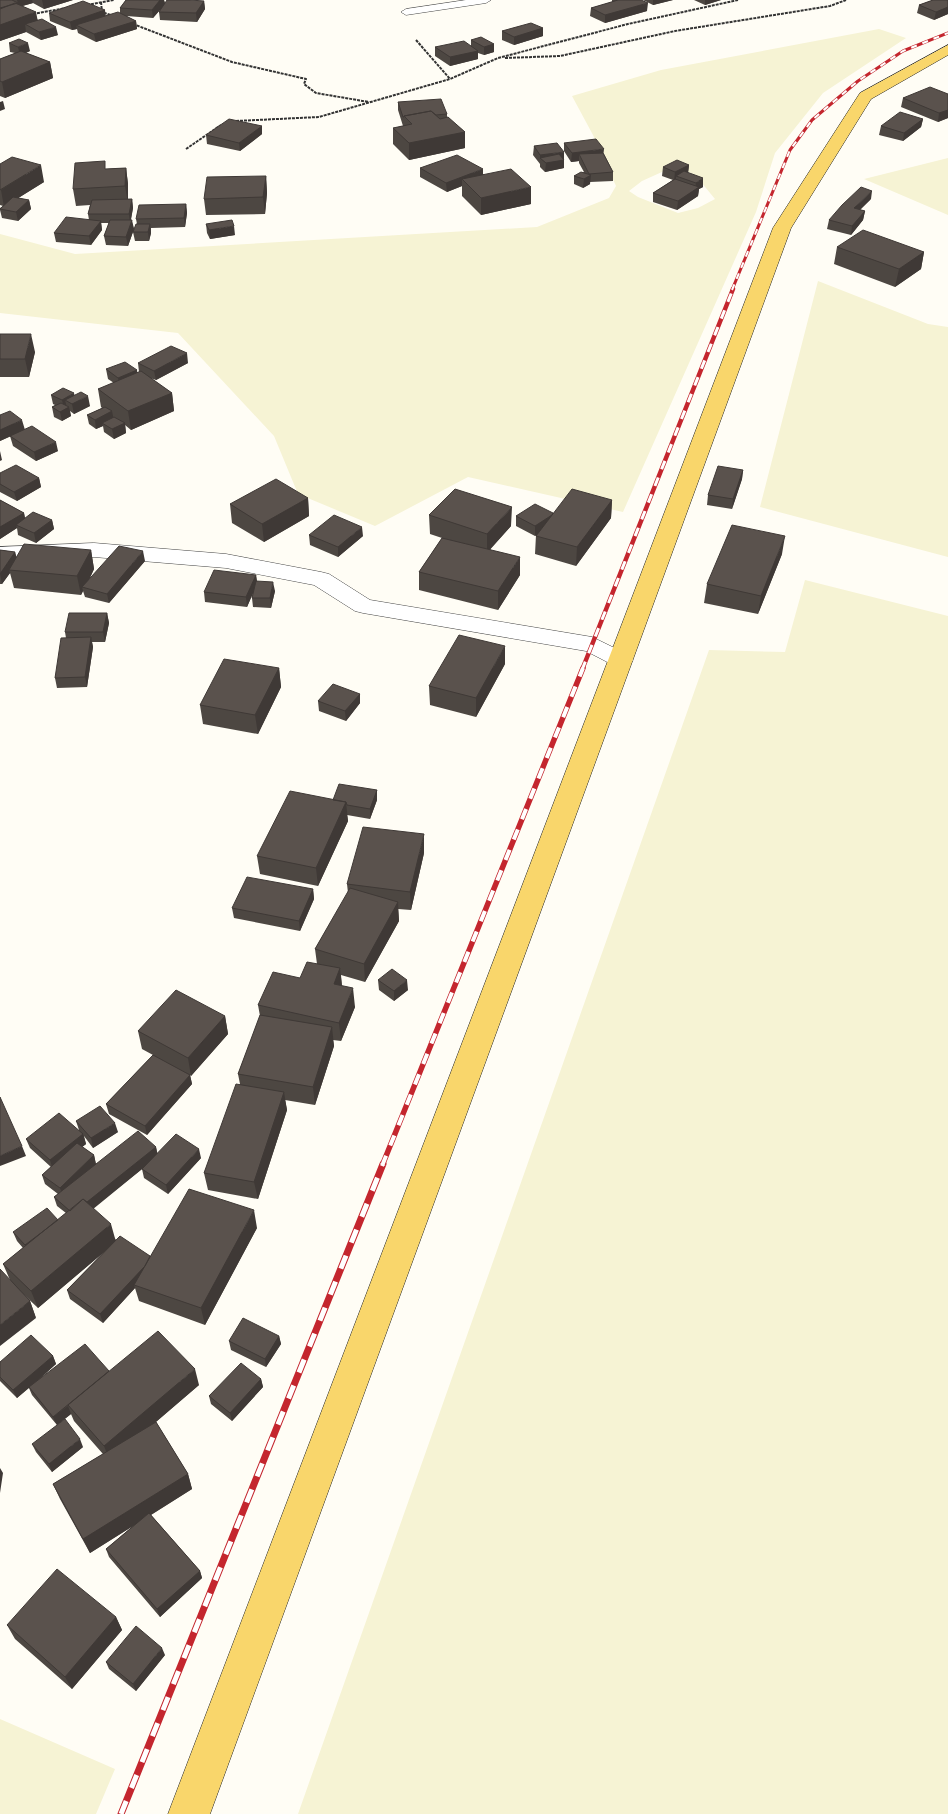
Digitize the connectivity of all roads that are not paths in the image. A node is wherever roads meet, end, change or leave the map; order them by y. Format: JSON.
{"nodes":[{"id":1,"x":486,"y":0,"type":"edge"},
{"id":2,"x":406,"y":12,"type":"dead end"},
{"id":3,"x":948,"y":49,"type":"edge"},
{"id":4,"x":0,"y":554,"type":"edge"},
{"id":5,"x":620,"y":660,"type":"junction"},
{"id":6,"x":189,"y":1814,"type":"edge"}],
"edges":[{"from":1,"to":2,"type":"lane"},
{"from":3,"to":5,"type":"main road"},
{"from":4,"to":5,"type":"street"},
{"from":5,"to":6,"type":"main road"}]}
